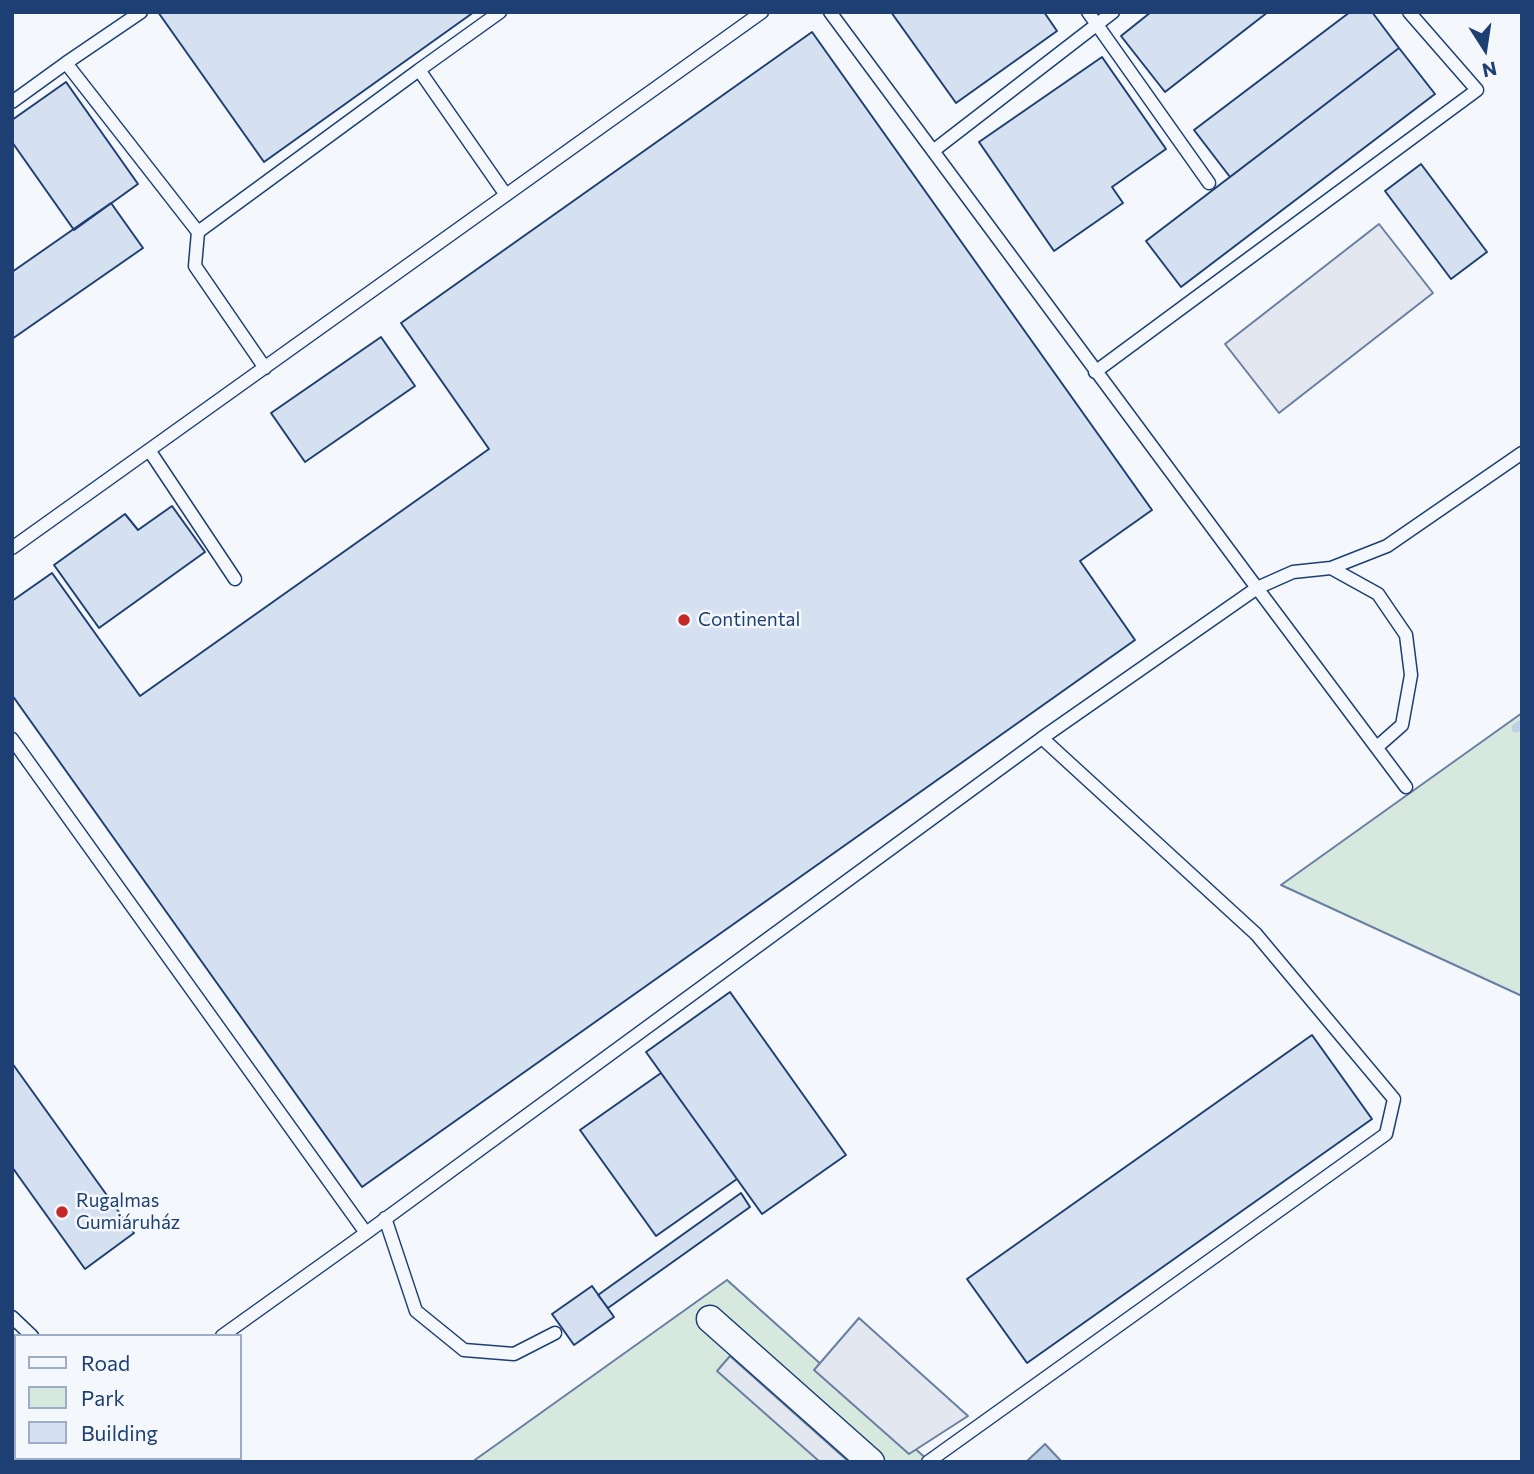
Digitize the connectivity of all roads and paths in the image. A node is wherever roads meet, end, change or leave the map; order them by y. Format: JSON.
{"nodes":[{"id":1,"x":141,"y":12,"type":"edge"},
{"id":2,"x":500,"y":12,"type":"edge"},
{"id":3,"x":762,"y":12,"type":"edge"},
{"id":4,"x":830,"y":12,"type":"edge"},
{"id":5,"x":1088,"y":12,"type":"edge"},
{"id":6,"x":1113,"y":12,"type":"edge"},
{"id":7,"x":1409,"y":12,"type":"edge"},
{"id":8,"x":1098,"y":24,"type":"junction"},
{"id":9,"x":66,"y":63,"type":"junction"},
{"id":10,"x":419,"y":70,"type":"junction"},
{"id":11,"x":12,"y":103,"type":"edge"},
{"id":12,"x":933,"y":151,"type":"junction"},
{"id":13,"x":1209,"y":183,"type":"dead end"},
{"id":14,"x":506,"y":195,"type":"junction"},
{"id":15,"x":198,"y":232,"type":"junction"},
{"id":16,"x":265,"y":368,"type":"junction"},
{"id":17,"x":1095,"y":372,"type":"junction"},
{"id":18,"x":149,"y":450,"type":"junction"},
{"id":19,"x":1522,"y":453,"type":"edge"},
{"id":20,"x":12,"y":548,"type":"edge"},
{"id":21,"x":1331,"y":568,"type":"junction"},
{"id":22,"x":235,"y":579,"type":"dead end"},
{"id":23,"x":1257,"y":588,"type":"junction"},
{"id":24,"x":1042,"y":738,"type":"junction"},
{"id":25,"x":12,"y":739,"type":"edge"},
{"id":26,"x":1377,"y":747,"type":"junction"},
{"id":27,"x":1406,"y":787,"type":"dead end"},
{"id":28,"x":385,"y":1218,"type":"junction"},
{"id":29,"x":366,"y":1233,"type":"junction"},
{"id":30,"x":12,"y":1317,"type":"edge"},
{"id":31,"x":710,"y":1320,"type":"dead end"},
{"id":32,"x":555,"y":1333,"type":"dead end"},
{"id":33,"x":30,"y":1334,"type":"edge"},
{"id":34,"x":225,"y":1334,"type":"edge"},
{"id":35,"x":871,"y":1462,"type":"edge"},
{"id":36,"x":928,"y":1462,"type":"edge"}],
"edges":[{"from":1,"to":9,"type":"lane"},
{"from":2,"to":10,"type":"lane"},
{"from":3,"to":14,"type":"lane"},
{"from":4,"to":12,"type":"lane"},
{"from":5,"to":8,"type":"lane"},
{"from":6,"to":8,"type":"lane"},
{"from":7,"to":17,"type":"lane"},
{"from":8,"to":12,"type":"lane"},
{"from":8,"to":13,"type":"lane"},
{"from":9,"to":11,"type":"lane"},
{"from":9,"to":15,"type":"lane"},
{"from":10,"to":14,"type":"lane"},
{"from":10,"to":15,"type":"lane"},
{"from":12,"to":17,"type":"lane"},
{"from":14,"to":16,"type":"lane"},
{"from":15,"to":16,"type":"lane"},
{"from":16,"to":18,"type":"lane"},
{"from":17,"to":23,"type":"lane"},
{"from":18,"to":20,"type":"lane"},
{"from":18,"to":22,"type":"lane"},
{"from":19,"to":21,"type":"lane"},
{"from":21,"to":23,"type":"lane"},
{"from":21,"to":26,"type":"lane"},
{"from":23,"to":24,"type":"lane"},
{"from":23,"to":26,"type":"lane"},
{"from":24,"to":28,"type":"lane"},
{"from":24,"to":36,"type":"lane"},
{"from":25,"to":29,"type":"lane"},
{"from":26,"to":27,"type":"lane"},
{"from":28,"to":29,"type":"lane"},
{"from":28,"to":32,"type":"lane"},
{"from":29,"to":34,"type":"lane"},
{"from":30,"to":33,"type":"lane"},
{"from":31,"to":35,"type":"street"}]}
